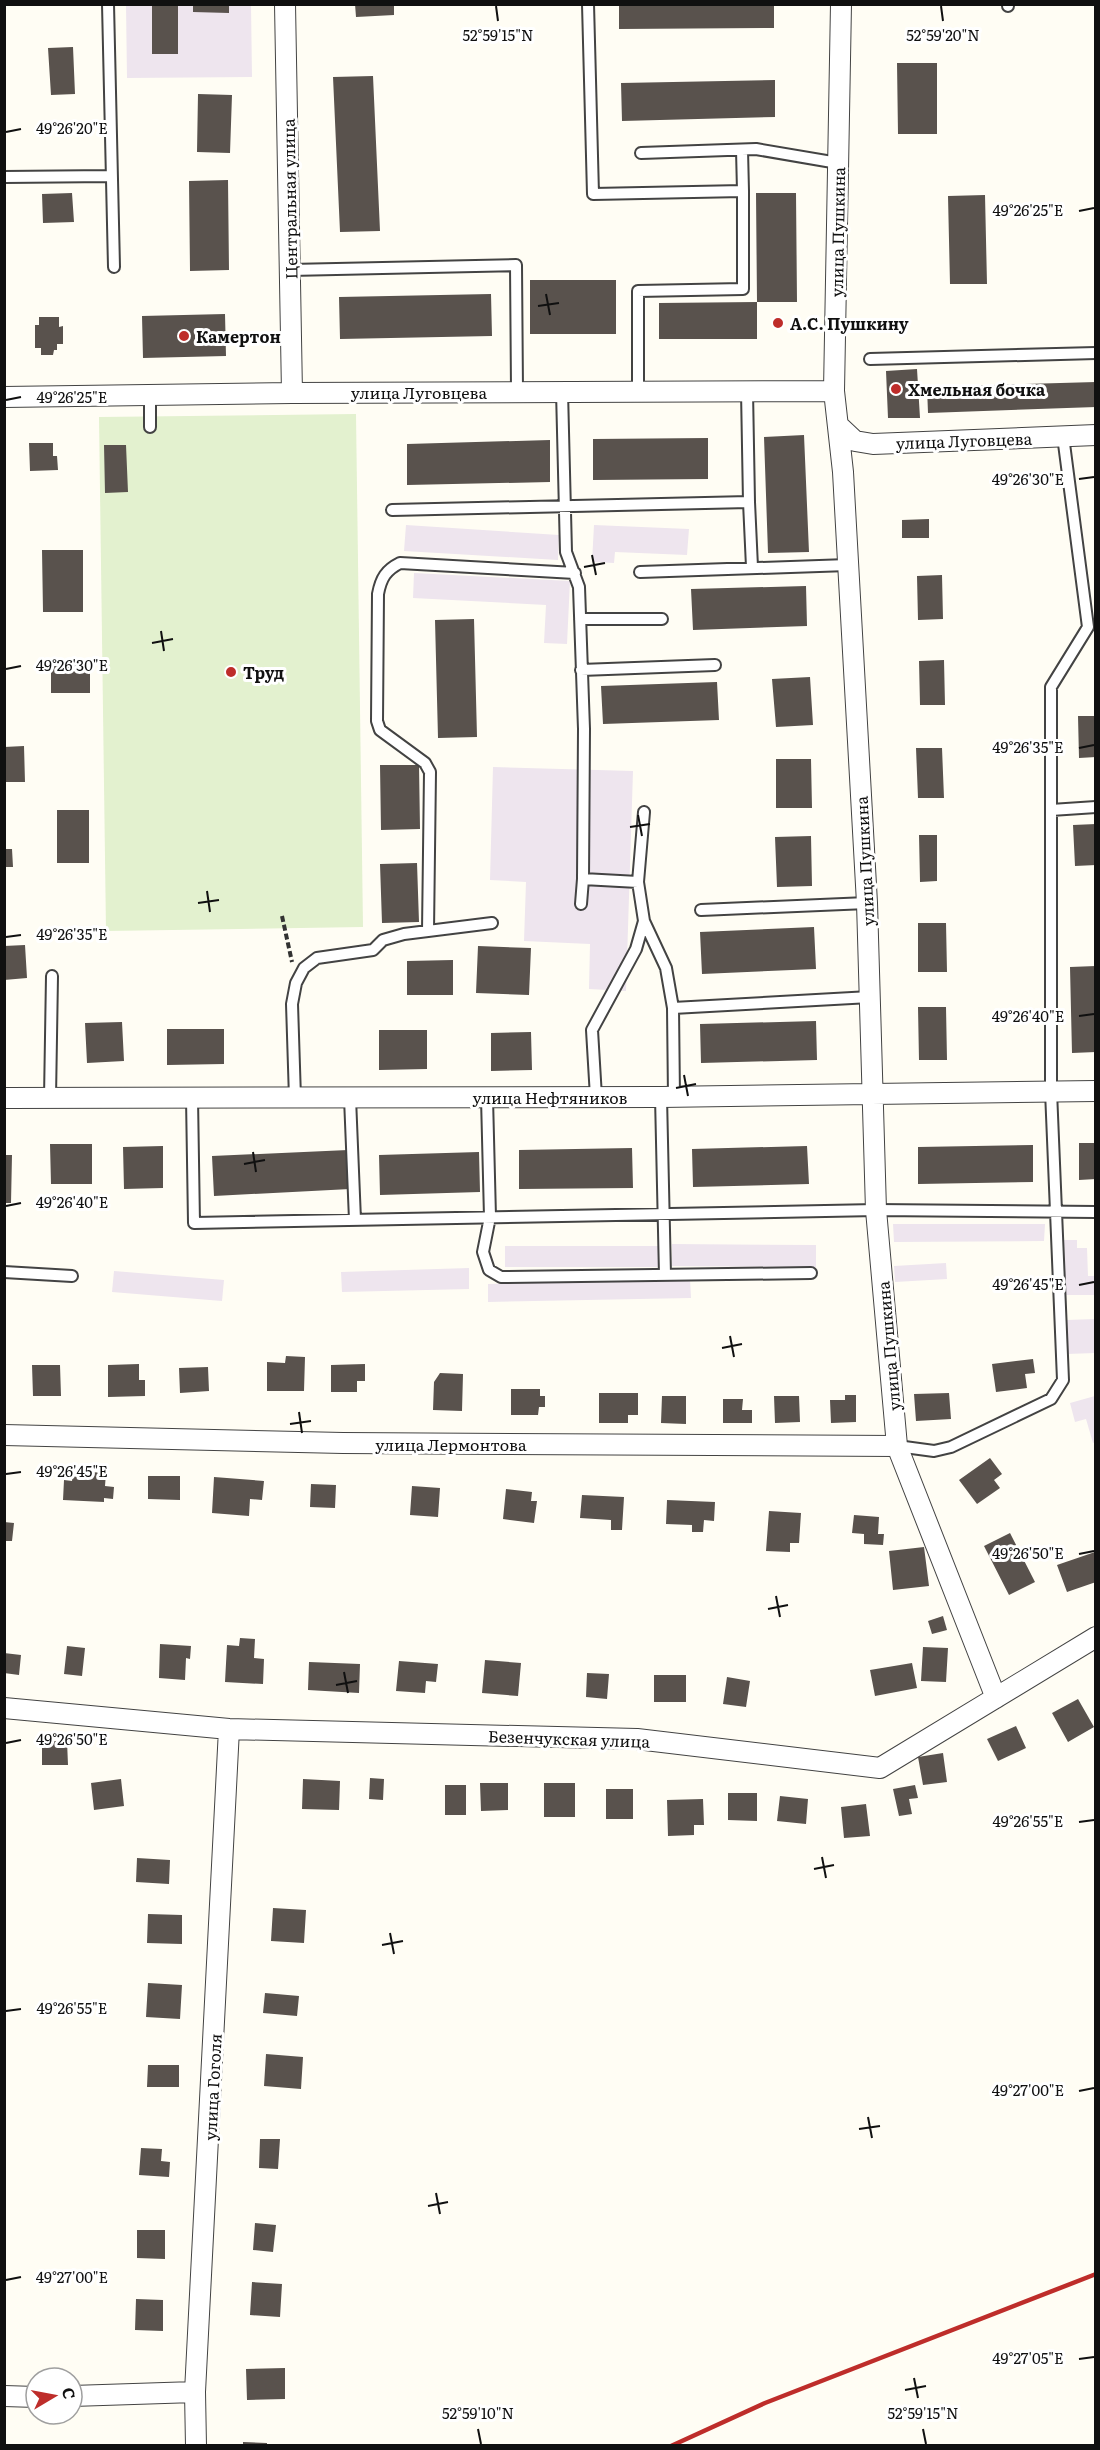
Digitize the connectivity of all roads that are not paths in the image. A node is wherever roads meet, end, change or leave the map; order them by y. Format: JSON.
{"nodes":[{"id":1,"x":108,"y":4,"type":"edge"},
{"id":2,"x":285,"y":4,"type":"edge"},
{"id":3,"x":588,"y":4,"type":"edge"},
{"id":4,"x":841,"y":4,"type":"edge"},
{"id":5,"x":742,"y":150,"type":"junction"},
{"id":6,"x":641,"y":153,"type":"dead end"},
{"id":7,"x":838,"y":163,"type":"junction"},
{"id":8,"x":111,"y":176,"type":"junction"},
{"id":9,"x":4,"y":177,"type":"edge"},
{"id":10,"x":743,"y":191,"type":"junction"},
{"id":11,"x":114,"y":267,"type":"dead end"},
{"id":12,"x":290,"y":270,"type":"junction"},
{"id":13,"x":1095,"y":353,"type":"edge"},
{"id":14,"x":870,"y":359,"type":"dead end"},
{"id":15,"x":517,"y":391,"type":"junction"},
{"id":16,"x":562,"y":391,"type":"junction"},
{"id":17,"x":638,"y":391,"type":"junction"},
{"id":18,"x":747,"y":391,"type":"junction"},
{"id":19,"x":834,"y":391,"type":"junction"},
{"id":20,"x":292,"y":393,"type":"junction"},
{"id":21,"x":150,"y":395,"type":"junction"},
{"id":22,"x":4,"y":397,"type":"edge"},
{"id":23,"x":839,"y":426,"type":"junction"},
{"id":24,"x":150,"y":427,"type":"dead end"},
{"id":25,"x":1095,"y":435,"type":"edge"},
{"id":26,"x":1063,"y":436,"type":"junction"},
{"id":27,"x":749,"y":501,"type":"junction"},
{"id":28,"x":565,"y":506,"type":"junction"},
{"id":29,"x":392,"y":510,"type":"dead end"},
{"id":30,"x":848,"y":565,"type":"junction"},
{"id":31,"x":752,"y":567,"type":"junction"},
{"id":32,"x":640,"y":572,"type":"dead end"},
{"id":33,"x":575,"y":573,"type":"junction"},
{"id":34,"x":580,"y":619,"type":"junction"},
{"id":35,"x":662,"y":619,"type":"dead end"},
{"id":36,"x":1092,"y":627,"type":"edge"},
{"id":37,"x":715,"y":665,"type":"dead end"},
{"id":38,"x":581,"y":670,"type":"junction"},
{"id":39,"x":1095,"y":807,"type":"edge"},
{"id":40,"x":1051,"y":810,"type":"junction"},
{"id":41,"x":645,"y":812,"type":"dead end"},
{"id":42,"x":583,"y":879,"type":"junction"},
{"id":43,"x":638,"y":882,"type":"junction"},
{"id":44,"x":867,"y":903,"type":"junction"},
{"id":45,"x":581,"y":904,"type":"dead end"},
{"id":46,"x":701,"y":910,"type":"dead end"},
{"id":47,"x":644,"y":921,"type":"junction"},
{"id":48,"x":492,"y":923,"type":"dead end"},
{"id":49,"x":428,"y":931,"type":"junction"},
{"id":50,"x":51,"y":976,"type":"dead end"},
{"id":51,"x":870,"y":997,"type":"junction"},
{"id":52,"x":673,"y":1008,"type":"junction"},
{"id":53,"x":1051,"y":1091,"type":"junction"},
{"id":54,"x":1095,"y":1091,"type":"edge"},
{"id":55,"x":872,"y":1093,"type":"junction"},
{"id":56,"x":596,"y":1097,"type":"junction"},
{"id":57,"x":668,"y":1097,"type":"junction"},
{"id":58,"x":4,"y":1098,"type":"edge"},
{"id":59,"x":50,"y":1098,"type":"junction"},
{"id":60,"x":192,"y":1098,"type":"junction"},
{"id":61,"x":295,"y":1098,"type":"junction"},
{"id":62,"x":350,"y":1098,"type":"junction"},
{"id":63,"x":487,"y":1098,"type":"junction"},
{"id":64,"x":876,"y":1210,"type":"junction"},
{"id":65,"x":1054,"y":1212,"type":"junction"},
{"id":66,"x":1095,"y":1212,"type":"edge"},
{"id":67,"x":663,"y":1214,"type":"junction"},
{"id":68,"x":490,"y":1217,"type":"junction"},
{"id":69,"x":355,"y":1220,"type":"junction"},
{"id":70,"x":4,"y":1272,"type":"edge"},
{"id":71,"x":811,"y":1273,"type":"dead end"},
{"id":72,"x":665,"y":1275,"type":"junction"},
{"id":73,"x":72,"y":1276,"type":"dead end"},
{"id":74,"x":4,"y":1435,"type":"edge"},
{"id":75,"x":897,"y":1446,"type":"junction"},
{"id":76,"x":1095,"y":1637,"type":"edge"},
{"id":77,"x":996,"y":1698,"type":"junction"},
{"id":78,"x":4,"y":1708,"type":"edge"},
{"id":79,"x":229,"y":1729,"type":"junction"},
{"id":80,"x":195,"y":2392,"type":"junction"},
{"id":81,"x":4,"y":2396,"type":"edge"},
{"id":82,"x":84,"y":2396,"type":"edge"},
{"id":83,"x":24,"y":2397,"type":"edge"},
{"id":84,"x":196,"y":2445,"type":"edge"}],
"edges":[{"from":1,"to":8,"type":"lane"},
{"from":2,"to":12,"type":"street","name":"Центральная улица"},
{"from":3,"to":10,"type":"lane"},
{"from":4,"to":7,"type":"street","name":"улица Пушкина"},
{"from":5,"to":6,"type":"lane"},
{"from":5,"to":7,"type":"lane"},
{"from":5,"to":10,"type":"lane"},
{"from":7,"to":19,"type":"street","name":"улица Пушкина"},
{"from":8,"to":9,"type":"lane"},
{"from":8,"to":11,"type":"lane"},
{"from":10,"to":17,"type":"lane"},
{"from":12,"to":15,"type":"lane"},
{"from":12,"to":20,"type":"street","name":"Центральная улица"},
{"from":13,"to":14,"type":"lane"},
{"from":15,"to":16,"type":"street","name":"улица Луговцева"},
{"from":15,"to":20,"type":"street","name":"улица Луговцева"},
{"from":16,"to":17,"type":"street","name":"улица Луговцева"},
{"from":16,"to":28,"type":"lane"},
{"from":17,"to":18,"type":"street","name":"улица Луговцева"},
{"from":18,"to":19,"type":"street","name":"улица Луговцева"},
{"from":18,"to":27,"type":"lane"},
{"from":19,"to":23,"type":"street","name":"улица Пушкина"},
{"from":20,"to":21,"type":"street","name":"улица Луговцева"},
{"from":21,"to":22,"type":"street","name":"улица Луговцева"},
{"from":21,"to":24,"type":"lane"},
{"from":23,"to":26,"type":"street","name":"улица Луговцева"},
{"from":23,"to":30,"type":"street","name":"улица Пушкина"},
{"from":25,"to":26,"type":"street","name":"улица Луговцева"},
{"from":26,"to":36,"type":"lane"},
{"from":27,"to":28,"type":"lane"},
{"from":27,"to":31,"type":"lane"},
{"from":28,"to":29,"type":"lane"},
{"from":28,"to":33,"type":"lane"},
{"from":30,"to":31,"type":"lane"},
{"from":30,"to":44,"type":"street","name":"улица Пушкина"},
{"from":31,"to":32,"type":"lane"},
{"from":33,"to":34,"type":"lane"},
{"from":33,"to":49,"type":"lane"},
{"from":34,"to":35,"type":"lane"},
{"from":34,"to":38,"type":"lane"},
{"from":36,"to":40,"type":"lane"},
{"from":37,"to":38,"type":"lane"},
{"from":38,"to":42,"type":"lane"},
{"from":39,"to":40,"type":"lane"},
{"from":40,"to":53,"type":"lane"},
{"from":41,"to":43,"type":"lane"},
{"from":42,"to":43,"type":"lane"},
{"from":42,"to":45,"type":"lane"},
{"from":43,"to":47,"type":"lane"},
{"from":44,"to":46,"type":"lane"},
{"from":44,"to":51,"type":"street","name":"улица Пушкина"},
{"from":47,"to":52,"type":"lane"},
{"from":47,"to":56,"type":"lane"},
{"from":48,"to":49,"type":"lane"},
{"from":49,"to":61,"type":"lane"},
{"from":50,"to":59,"type":"lane"},
{"from":51,"to":52,"type":"lane"},
{"from":51,"to":55,"type":"street","name":"улица Пушкина"},
{"from":52,"to":57,"type":"lane"},
{"from":53,"to":54,"type":"street","name":"улица Нефтяников"},
{"from":53,"to":55,"type":"street","name":"улица Нефтяников"},
{"from":53,"to":65,"type":"lane"},
{"from":55,"to":57,"type":"street","name":"улица Нефтяников"},
{"from":55,"to":64,"type":"street","name":"улица Пушкина"},
{"from":56,"to":57,"type":"street","name":"улица Нефтяников"},
{"from":56,"to":63,"type":"street","name":"улица Нефтяников"},
{"from":57,"to":67,"type":"lane"},
{"from":58,"to":59,"type":"street","name":"улица Нефтяников"},
{"from":59,"to":60,"type":"street","name":"улица Нефтяников"},
{"from":60,"to":61,"type":"street","name":"улица Нефтяников"},
{"from":60,"to":69,"type":"lane"},
{"from":61,"to":62,"type":"street","name":"улица Нефтяников"},
{"from":62,"to":63,"type":"street","name":"улица Нефтяников"},
{"from":62,"to":69,"type":"lane"},
{"from":63,"to":68,"type":"lane"},
{"from":64,"to":65,"type":"lane"},
{"from":64,"to":67,"type":"lane"},
{"from":64,"to":75,"type":"street","name":"улица Пушкина"},
{"from":65,"to":66,"type":"lane"},
{"from":65,"to":75,"type":"lane"},
{"from":67,"to":68,"type":"lane"},
{"from":67,"to":72,"type":"lane"},
{"from":68,"to":69,"type":"lane"},
{"from":68,"to":72,"type":"lane"},
{"from":70,"to":73,"type":"lane"},
{"from":71,"to":72,"type":"lane"},
{"from":74,"to":75,"type":"street","name":"улица Лермонтова"},
{"from":75,"to":77,"type":"street","name":"улица Пушкина"},
{"from":76,"to":77,"type":"street","name":"Безенчукская улица"},
{"from":77,"to":79,"type":"street","name":"Безенчукская улица"},
{"from":78,"to":79,"type":"street","name":"Безенчукская улица"},
{"from":79,"to":80,"type":"street","name":"улица Гоголя"},
{"from":80,"to":82,"type":"street"},
{"from":80,"to":84,"type":"street","name":"улица Гоголя"},
{"from":81,"to":83,"type":"street"}]}
